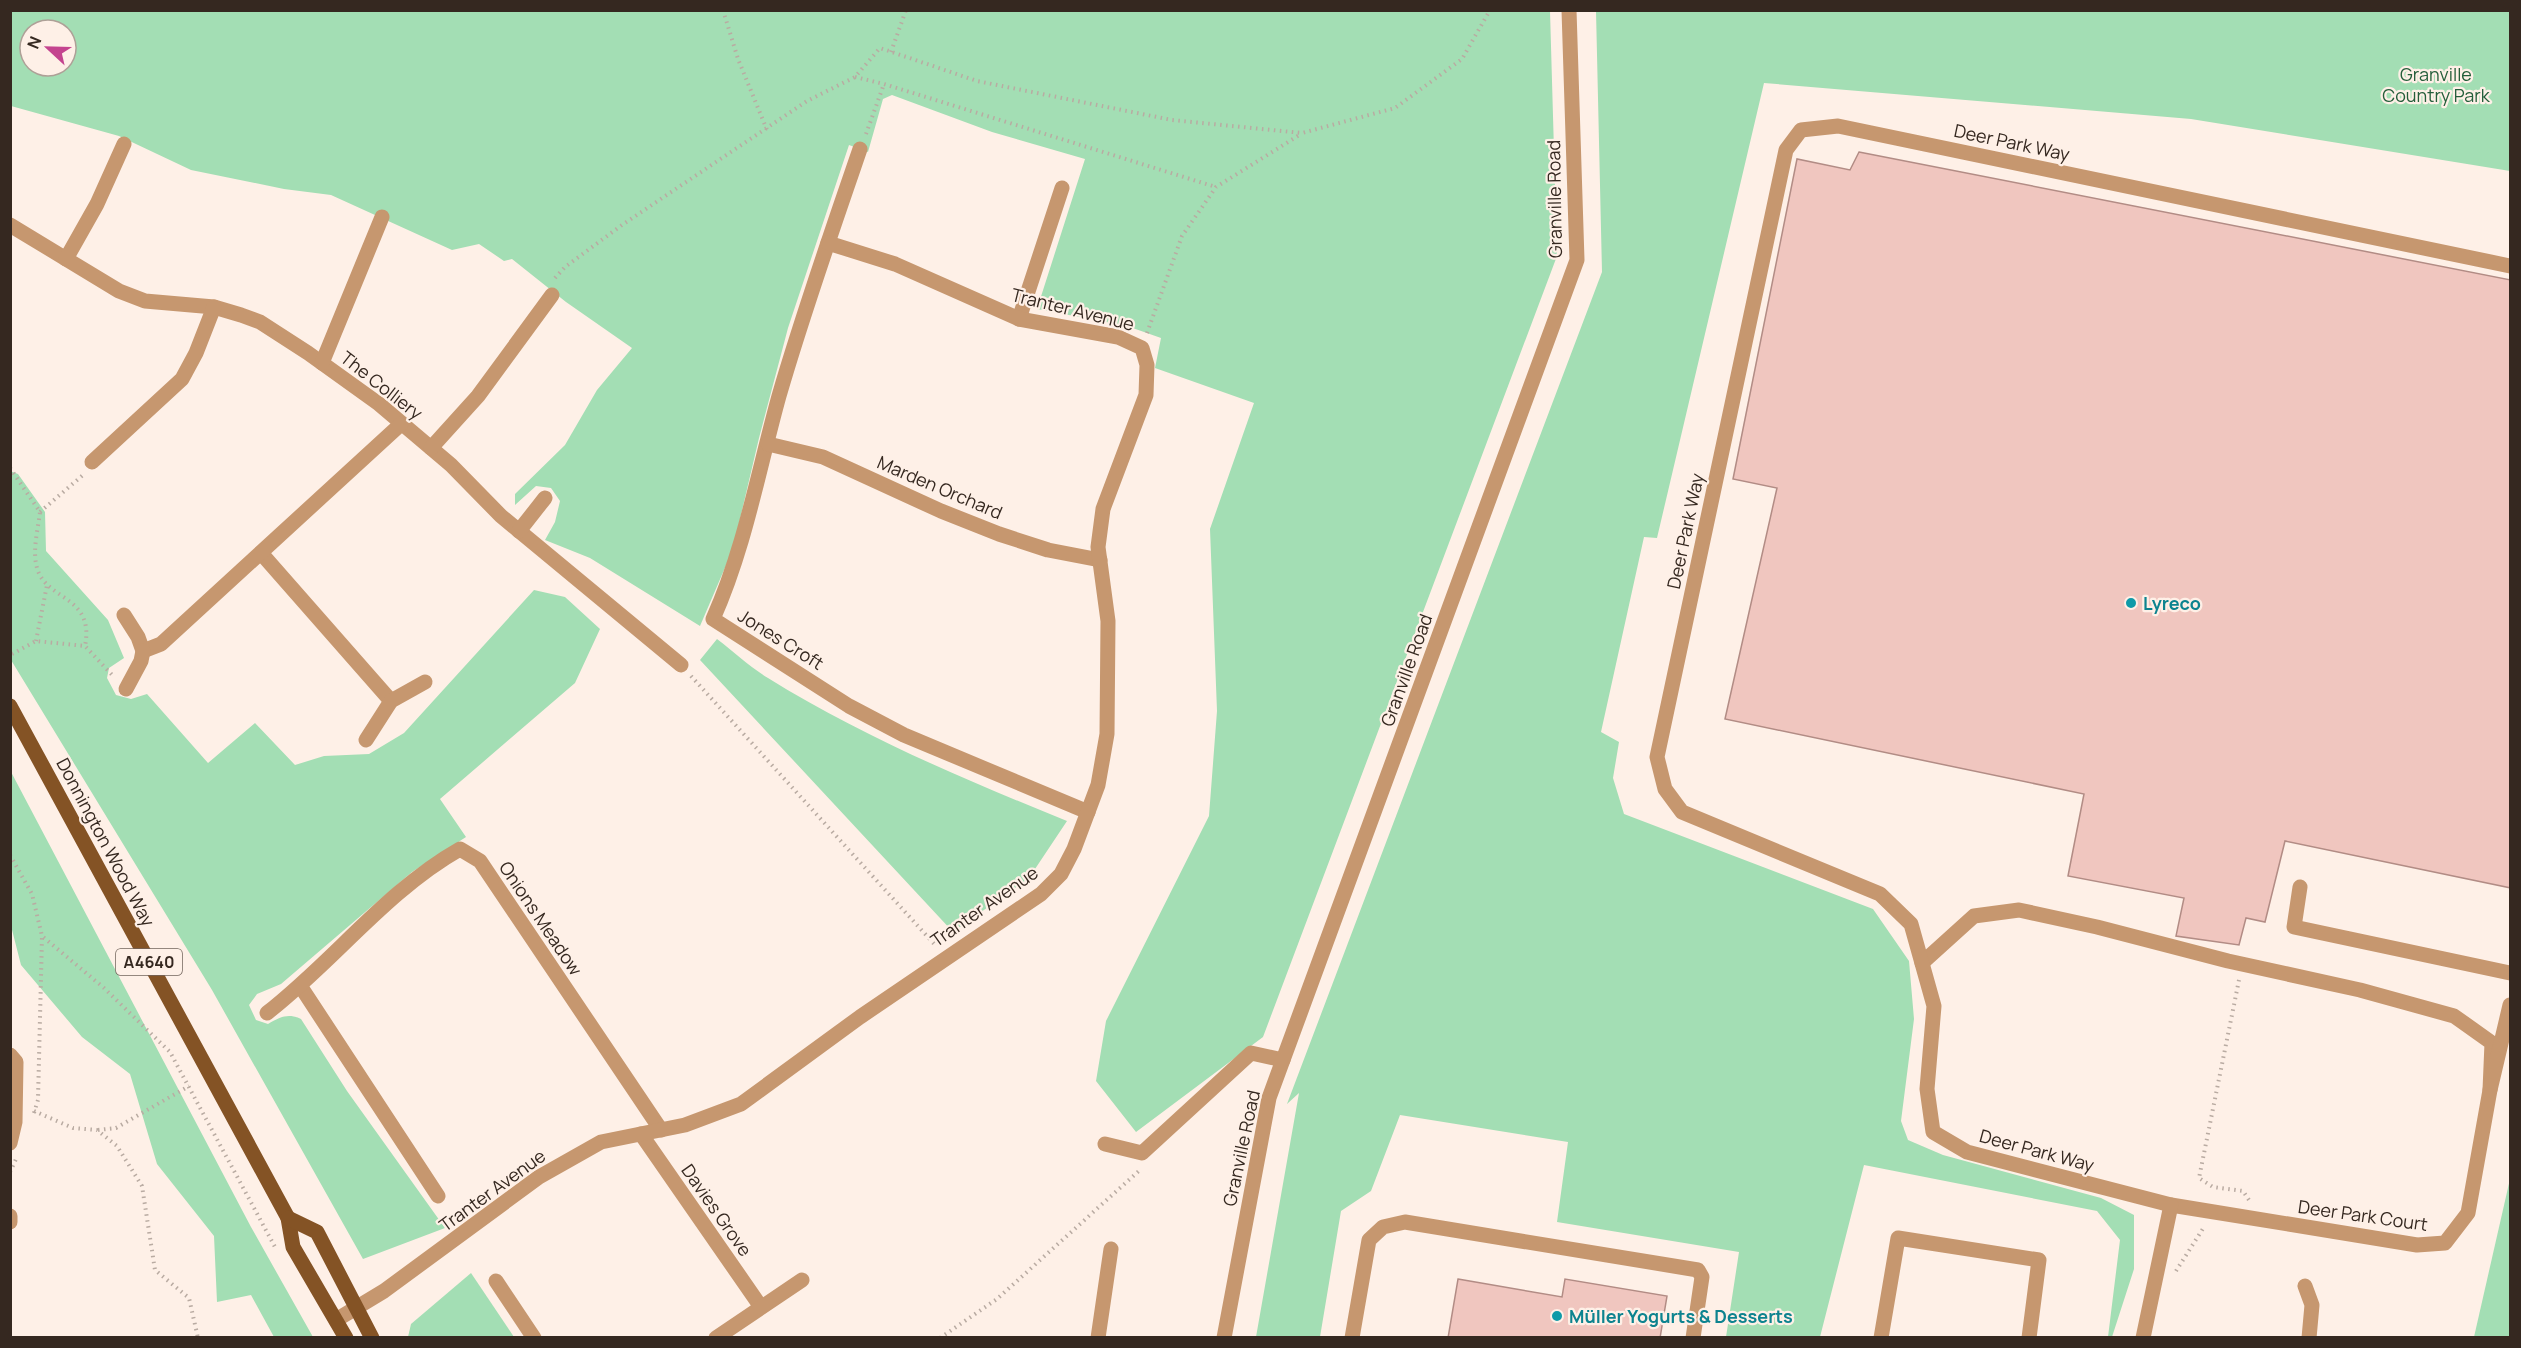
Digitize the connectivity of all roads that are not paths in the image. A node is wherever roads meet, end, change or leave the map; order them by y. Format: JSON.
{"nodes":[{"id":1,"x":1569,"y":10,"type":"edge"},
{"id":2,"x":124,"y":144,"type":"dead end"},
{"id":3,"x":860,"y":149,"type":"road end"},
{"id":4,"x":1062,"y":188,"type":"dead end"},
{"id":5,"x":382,"y":217,"type":"dead end"},
{"id":6,"x":10,"y":225,"type":"edge"},
{"id":7,"x":828,"y":243,"type":"junction"},
{"id":8,"x":66,"y":259,"type":"junction"},
{"id":9,"x":2511,"y":266,"type":"edge"},
{"id":10,"x":552,"y":295,"type":"road end"},
{"id":11,"x":214,"y":308,"type":"junction"},
{"id":12,"x":1019,"y":319,"type":"junction"},
{"id":13,"x":322,"y":363,"type":"junction"},
{"id":14,"x":401,"y":424,"type":"junction"},
{"id":15,"x":768,"y":444,"type":"junction"},
{"id":16,"x":432,"y":448,"type":"junction"},
{"id":17,"x":92,"y":462,"type":"dead end"},
{"id":18,"x":544,"y":498,"type":"dead end"},
{"id":19,"x":519,"y":531,"type":"junction"},
{"id":20,"x":261,"y":554,"type":"junction"},
{"id":21,"x":1100,"y":560,"type":"junction"},
{"id":22,"x":124,"y":615,"type":"dead end"},
{"id":23,"x":143,"y":651,"type":"junction"},
{"id":24,"x":681,"y":665,"type":"road end"},
{"id":25,"x":425,"y":682,"type":"dead end"},
{"id":26,"x":126,"y":689,"type":"road end"},
{"id":27,"x":391,"y":700,"type":"junction"},
{"id":28,"x":10,"y":706,"type":"edge"},
{"id":29,"x":366,"y":740,"type":"dead end"},
{"id":30,"x":1088,"y":812,"type":"junction"},
{"id":31,"x":2300,"y":887,"type":"dead end"},
{"id":32,"x":1922,"y":963,"type":"junction"},
{"id":33,"x":2511,"y":973,"type":"edge"},
{"id":34,"x":301,"y":987,"type":"junction"},
{"id":35,"x":2511,"y":1005,"type":"edge"},
{"id":36,"x":267,"y":1013,"type":"dead end"},
{"id":37,"x":10,"y":1055,"type":"edge"},
{"id":38,"x":1283,"y":1060,"type":"junction"},
{"id":39,"x":2490,"y":1090,"type":"junction"},
{"id":40,"x":661,"y":1130,"type":"junction"},
{"id":41,"x":641,"y":1134,"type":"junction"},
{"id":42,"x":1105,"y":1144,"type":"dead end"},
{"id":43,"x":15,"y":1147,"type":"edge"},
{"id":44,"x":438,"y":1197,"type":"dead end"},
{"id":45,"x":2170,"y":1205,"type":"junction"},
{"id":46,"x":10,"y":1216,"type":"edge"},
{"id":47,"x":288,"y":1218,"type":"junction"},
{"id":48,"x":10,"y":1221,"type":"edge"},
{"id":49,"x":1112,"y":1249,"type":"dead end"},
{"id":50,"x":802,"y":1280,"type":"dead end"},
{"id":51,"x":496,"y":1281,"type":"dead end"},
{"id":52,"x":2305,"y":1286,"type":"dead end"},
{"id":53,"x":761,"y":1307,"type":"junction"},
{"id":54,"x":357,"y":1308,"type":"junction"},
{"id":55,"x":336,"y":1320,"type":"junction"},
{"id":56,"x":346,"y":1338,"type":"edge"},
{"id":57,"x":372,"y":1338,"type":"edge"},
{"id":58,"x":534,"y":1338,"type":"edge"},
{"id":59,"x":716,"y":1338,"type":"edge"},
{"id":60,"x":1098,"y":1338,"type":"edge"},
{"id":61,"x":1224,"y":1338,"type":"edge"},
{"id":62,"x":1352,"y":1338,"type":"edge"},
{"id":63,"x":1693,"y":1338,"type":"edge"},
{"id":64,"x":1881,"y":1338,"type":"edge"},
{"id":65,"x":2029,"y":1338,"type":"edge"},
{"id":66,"x":2143,"y":1338,"type":"edge"},
{"id":67,"x":2309,"y":1338,"type":"edge"}],
"edges":[{"from":1,"to":38,"type":"street","name":"Granville Road"},
{"from":2,"to":8,"type":"street"},
{"from":3,"to":7,"type":"street","name":"Jones Croft"},
{"from":4,"to":12,"type":"street"},
{"from":5,"to":13,"type":"street"},
{"from":6,"to":8,"type":"street","name":"The Colliery"},
{"from":7,"to":12,"type":"street","name":"Tranter Avenue"},
{"from":7,"to":15,"type":"street","name":"Jones Croft"},
{"from":8,"to":11,"type":"street","name":"The Colliery"},
{"from":9,"to":32,"type":"street","name":"Deer Park Way"},
{"from":10,"to":16,"type":"street"},
{"from":11,"to":13,"type":"street","name":"The Colliery"},
{"from":11,"to":17,"type":"street"},
{"from":12,"to":21,"type":"street","name":"Tranter Avenue"},
{"from":13,"to":14,"type":"street","name":"The Colliery"},
{"from":14,"to":16,"type":"street","name":"The Colliery"},
{"from":14,"to":20,"type":"street"},
{"from":15,"to":21,"type":"street","name":"Marden Orchard"},
{"from":15,"to":30,"type":"street","name":"Jones Croft"},
{"from":16,"to":19,"type":"street","name":"The Colliery"},
{"from":18,"to":19,"type":"street"},
{"from":19,"to":24,"type":"street","name":"The Colliery"},
{"from":20,"to":23,"type":"street"},
{"from":20,"to":27,"type":"street"},
{"from":21,"to":30,"type":"street","name":"Tranter Avenue"},
{"from":22,"to":23,"type":"street"},
{"from":23,"to":26,"type":"street"},
{"from":25,"to":27,"type":"street"},
{"from":27,"to":29,"type":"street"},
{"from":28,"to":47,"type":"main road","name":"Donnington Wood Way","number":"A4640"},
{"from":30,"to":40,"type":"street","name":"Tranter Avenue"},
{"from":31,"to":33,"type":"street"},
{"from":32,"to":39,"type":"street"},
{"from":32,"to":45,"type":"street","name":"Deer Park Way"},
{"from":34,"to":36,"type":"street","name":"Onions Meadow"},
{"from":34,"to":40,"type":"street","name":"Onions Meadow"},
{"from":34,"to":44,"type":"street"},
{"from":35,"to":39,"type":"street","name":"Deer Park Court"},
{"from":37,"to":43,"type":"street"},
{"from":38,"to":42,"type":"street"},
{"from":38,"to":61,"type":"street","name":"Granville Road"},
{"from":39,"to":45,"type":"street","name":"Deer Park Court"},
{"from":40,"to":41,"type":"street","name":"Tranter Avenue"},
{"from":41,"to":53,"type":"street","name":"Davies Grove"},
{"from":41,"to":54,"type":"street","name":"Tranter Avenue"},
{"from":45,"to":66,"type":"street"},
{"from":46,"to":48,"type":"street"},
{"from":47,"to":54,"type":"main road"},
{"from":47,"to":55,"type":"main road","name":"Donnington Wood Way","number":"A4640"},
{"from":49,"to":60,"type":"street"},
{"from":50,"to":53,"type":"street"},
{"from":51,"to":58,"type":"street"},
{"from":52,"to":67,"type":"street"},
{"from":53,"to":59,"type":"street"},
{"from":54,"to":55,"type":"street","name":"Tranter Avenue"},
{"from":54,"to":57,"type":"main road"},
{"from":55,"to":56,"type":"main road","name":"Donnington Wood Way","number":"A4640"},
{"from":62,"to":63,"type":"street"},
{"from":64,"to":65,"type":"street"}]}
